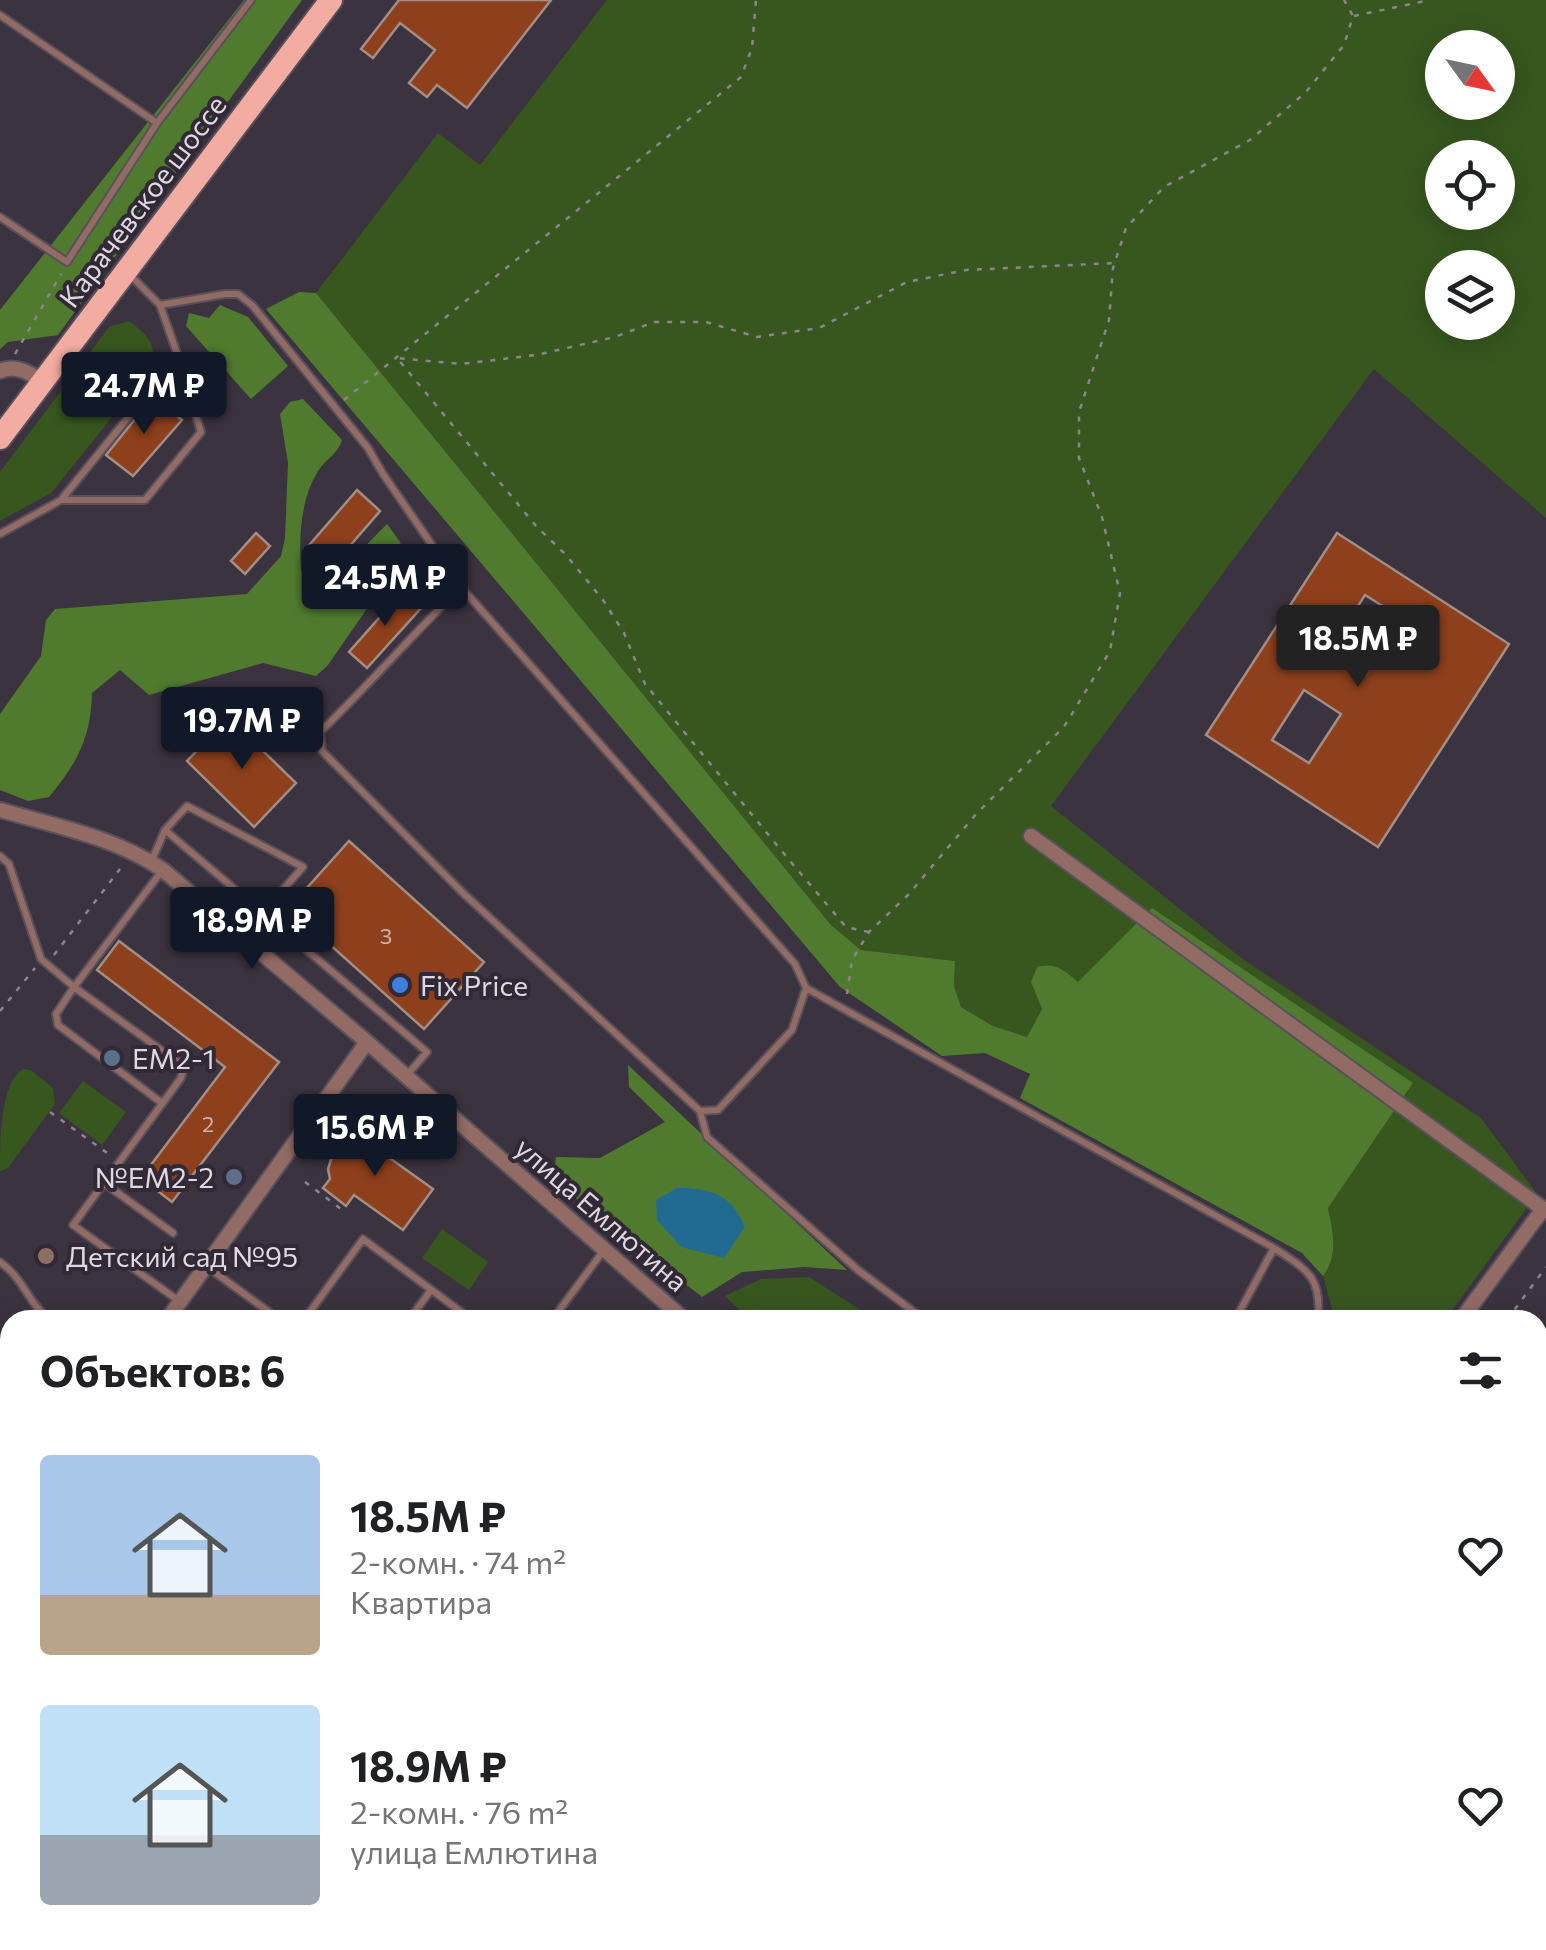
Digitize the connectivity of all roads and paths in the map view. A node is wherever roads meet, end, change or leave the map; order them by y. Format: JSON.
{"nodes":[{"id":1,"x":332,"y":0,"type":"edge"},
{"id":2,"x":756,"y":0,"type":"edge"},
{"id":3,"x":1344,"y":0,"type":"edge"},
{"id":4,"x":1430,"y":0,"type":"edge"},
{"id":5,"x":249,"y":1,"type":"edge"},
{"id":6,"x":0,"y":15,"type":"edge"},
{"id":7,"x":1352,"y":16,"type":"junction"},
{"id":8,"x":157,"y":123,"type":"junction"},
{"id":9,"x":0,"y":216,"type":"edge"},
{"id":10,"x":68,"y":262,"type":"junction"},
{"id":11,"x":1114,"y":262,"type":"junction"},
{"id":12,"x":126,"y":271,"type":"junction"},
{"id":13,"x":160,"y":304,"type":"junction"},
{"id":14,"x":178,"y":356,"type":"junction"},
{"id":15,"x":397,"y":358,"type":"junction"},
{"id":16,"x":3,"y":370,"type":"edge"},
{"id":17,"x":42,"y":382,"type":"junction"},
{"id":18,"x":334,"y":406,"type":"junction"},
{"id":19,"x":0,"y":438,"type":"edge"},
{"id":20,"x":61,"y":500,"type":"junction"},
{"id":21,"x":0,"y":534,"type":"edge"},
{"id":22,"x":461,"y":587,"type":"junction"},
{"id":23,"x":0,"y":810,"type":"edge"},
{"id":24,"x":165,"y":830,"type":"junction"},
{"id":25,"x":1030,"y":836,"type":"dead end"},
{"id":26,"x":0,"y":856,"type":"edge"},
{"id":27,"x":157,"y":866,"type":"junction"},
{"id":28,"x":120,"y":869,"type":"dead end"},
{"id":29,"x":266,"y":915,"type":"junction"},
{"id":30,"x":869,"y":932,"type":"junction"},
{"id":31,"x":248,"y":941,"type":"junction"},
{"id":32,"x":43,"y":963,"type":"junction"},
{"id":33,"x":74,"y":987,"type":"junction"},
{"id":34,"x":806,"y":988,"type":"junction"},
{"id":35,"x":844,"y":1010,"type":"junction"},
{"id":36,"x":0,"y":1011,"type":"edge"},
{"id":37,"x":367,"y":1042,"type":"junction"},
{"id":38,"x":406,"y":1076,"type":"junction"},
{"id":39,"x":162,"y":1103,"type":"junction"},
{"id":40,"x":700,"y":1111,"type":"junction"},
{"id":41,"x":50,"y":1112,"type":"dead end"},
{"id":42,"x":119,"y":1162,"type":"junction"},
{"id":43,"x":104,"y":1182,"type":"junction"},
{"id":44,"x":305,"y":1182,"type":"dead end"},
{"id":45,"x":341,"y":1208,"type":"dead end"},
{"id":46,"x":1544,"y":1210,"type":"edge"},
{"id":47,"x":173,"y":1233,"type":"dead end"},
{"id":48,"x":1274,"y":1248,"type":"junction"},
{"id":49,"x":604,"y":1250,"type":"junction"},
{"id":50,"x":0,"y":1262,"type":"edge"},
{"id":51,"x":206,"y":1266,"type":"junction"},
{"id":52,"x":1546,"y":1267,"type":"edge"},
{"id":53,"x":431,"y":1290,"type":"junction"},
{"id":54,"x":180,"y":1302,"type":"junction"},
{"id":55,"x":40,"y":1310,"type":"edge"},
{"id":56,"x":174,"y":1310,"type":"edge"},
{"id":57,"x":266,"y":1310,"type":"edge"},
{"id":58,"x":311,"y":1310,"type":"edge"},
{"id":59,"x":416,"y":1310,"type":"edge"},
{"id":60,"x":458,"y":1310,"type":"edge"},
{"id":61,"x":559,"y":1310,"type":"edge"},
{"id":62,"x":673,"y":1310,"type":"edge"},
{"id":63,"x":912,"y":1310,"type":"edge"},
{"id":64,"x":1241,"y":1310,"type":"edge"},
{"id":65,"x":1319,"y":1310,"type":"edge"},
{"id":66,"x":1469,"y":1310,"type":"edge"},
{"id":67,"x":1514,"y":1310,"type":"edge"}],
"edges":[{"from":1,"to":12,"type":"highway","name":"Карачевское шоссе"},
{"from":2,"to":15,"type":"path"},
{"from":3,"to":7,"type":"path"},
{"from":4,"to":7,"type":"path"},
{"from":5,"to":8,"type":"lane"},
{"from":6,"to":8,"type":"lane"},
{"from":7,"to":11,"type":"path"},
{"from":8,"to":10,"type":"lane"},
{"from":9,"to":10,"type":"lane"},
{"from":10,"to":16,"type":"path"},
{"from":11,"to":15,"type":"path"},
{"from":11,"to":30,"type":"path"},
{"from":12,"to":13,"type":"lane"},
{"from":12,"to":17,"type":"highway","name":"Карачевское шоссе"},
{"from":13,"to":14,"type":"lane"},
{"from":13,"to":18,"type":"lane"},
{"from":14,"to":20,"type":"lane"},
{"from":14,"to":20,"type":"lane"},
{"from":15,"to":18,"type":"path"},
{"from":15,"to":30,"type":"path"},
{"from":16,"to":17,"type":"street"},
{"from":17,"to":19,"type":"highway","name":"Карачевское шоссе"},
{"from":18,"to":22,"type":"lane"},
{"from":20,"to":21,"type":"lane"},
{"from":22,"to":34,"type":"lane"},
{"from":22,"to":40,"type":"lane"},
{"from":23,"to":27,"type":"street","name":"улица Емлютина"},
{"from":24,"to":27,"type":"lane"},
{"from":24,"to":29,"type":"lane"},
{"from":24,"to":29,"type":"lane"},
{"from":25,"to":46,"type":"street"},
{"from":26,"to":32,"type":"lane"},
{"from":27,"to":31,"type":"street","name":"улица Емлютина"},
{"from":27,"to":33,"type":"lane"},
{"from":28,"to":32,"type":"path"},
{"from":29,"to":31,"type":"lane"},
{"from":29,"to":38,"type":"lane"},
{"from":30,"to":35,"type":"path"},
{"from":31,"to":37,"type":"street","name":"улица Емлютина"},
{"from":32,"to":33,"type":"lane"},
{"from":32,"to":36,"type":"path"},
{"from":33,"to":39,"type":"lane"},
{"from":33,"to":39,"type":"lane"},
{"from":34,"to":35,"type":"lane"},
{"from":34,"to":40,"type":"lane"},
{"from":35,"to":48,"type":"lane"},
{"from":37,"to":38,"type":"street","name":"улица Емлютина"},
{"from":37,"to":51,"type":"street"},
{"from":38,"to":49,"type":"street","name":"улица Емлютина"},
{"from":39,"to":42,"type":"lane"},
{"from":40,"to":63,"type":"lane"},
{"from":41,"to":42,"type":"path"},
{"from":42,"to":43,"type":"lane"},
{"from":43,"to":47,"type":"lane"},
{"from":43,"to":54,"type":"lane"},
{"from":44,"to":45,"type":"path"},
{"from":46,"to":66,"type":"street"},
{"from":48,"to":64,"type":"lane"},
{"from":48,"to":65,"type":"lane"},
{"from":49,"to":61,"type":"lane"},
{"from":49,"to":62,"type":"street","name":"улица Емлютина"},
{"from":50,"to":55,"type":"lane"},
{"from":51,"to":54,"type":"street"},
{"from":51,"to":57,"type":"lane"},
{"from":52,"to":67,"type":"path"},
{"from":53,"to":58,"type":"lane"},
{"from":53,"to":59,"type":"lane"},
{"from":53,"to":60,"type":"lane"},
{"from":54,"to":56,"type":"street"}]}
